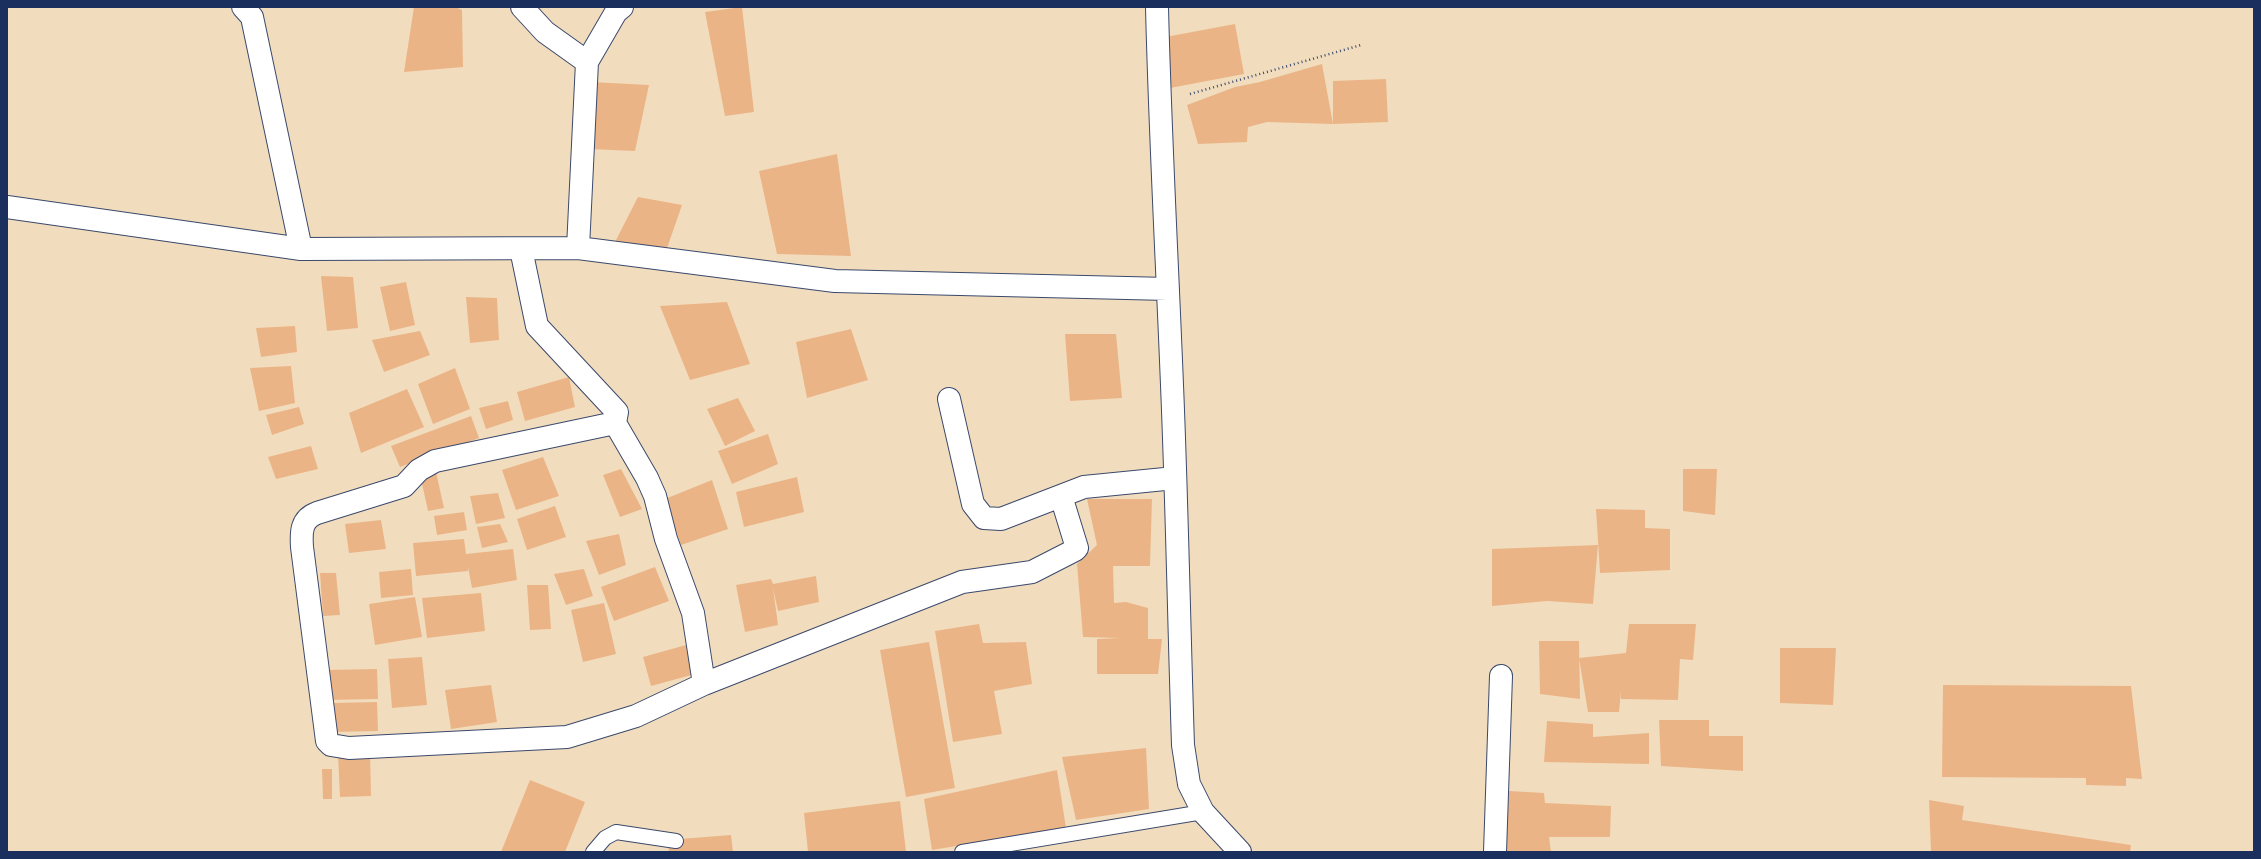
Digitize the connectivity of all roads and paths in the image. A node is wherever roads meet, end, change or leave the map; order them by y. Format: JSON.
{"nodes":[{"id":1,"x":243,"y":7,"type":"edge"},
{"id":2,"x":522,"y":7,"type":"edge"},
{"id":3,"x":622,"y":7,"type":"edge"},
{"id":4,"x":1157,"y":7,"type":"edge"},
{"id":5,"x":1361,"y":45,"type":"dead end"},
{"id":6,"x":587,"y":62,"type":"junction"},
{"id":7,"x":1160,"y":108,"type":"junction"},
{"id":8,"x":7,"y":207,"type":"edge"},
{"id":9,"x":578,"y":248,"type":"junction"},
{"id":10,"x":301,"y":249,"type":"junction"},
{"id":11,"x":521,"y":249,"type":"junction"},
{"id":12,"x":1168,"y":290,"type":"junction"},
{"id":13,"x":949,"y":399,"type":"dead end"},
{"id":14,"x":615,"y":423,"type":"junction"},
{"id":15,"x":1175,"y":478,"type":"junction"},
{"id":16,"x":1061,"y":496,"type":"junction"},
{"id":17,"x":1501,"y":676,"type":"dead end"},
{"id":18,"x":704,"y":684,"type":"junction"},
{"id":19,"x":1202,"y":812,"type":"junction"},
{"id":20,"x":676,"y":842,"type":"dead end"},
{"id":21,"x":593,"y":852,"type":"edge"},
{"id":22,"x":962,"y":852,"type":"edge"},
{"id":23,"x":1240,"y":852,"type":"edge"},
{"id":24,"x":1495,"y":852,"type":"edge"}],
"edges":[{"from":1,"to":10,"type":"street"},
{"from":2,"to":6,"type":"street"},
{"from":3,"to":6,"type":"street"},
{"from":4,"to":7,"type":"street"},
{"from":5,"to":7,"type":"path"},
{"from":6,"to":9,"type":"street"},
{"from":7,"to":12,"type":"street"},
{"from":8,"to":10,"type":"street"},
{"from":9,"to":11,"type":"street"},
{"from":9,"to":12,"type":"street"},
{"from":10,"to":11,"type":"street"},
{"from":11,"to":14,"type":"street"},
{"from":12,"to":15,"type":"street"},
{"from":13,"to":16,"type":"street"},
{"from":14,"to":18,"type":"street"},
{"from":14,"to":18,"type":"street"},
{"from":15,"to":16,"type":"street"},
{"from":15,"to":19,"type":"street"},
{"from":16,"to":18,"type":"street"},
{"from":17,"to":24,"type":"street"},
{"from":19,"to":22,"type":"lane"},
{"from":19,"to":23,"type":"street"},
{"from":20,"to":21,"type":"lane"}]}
